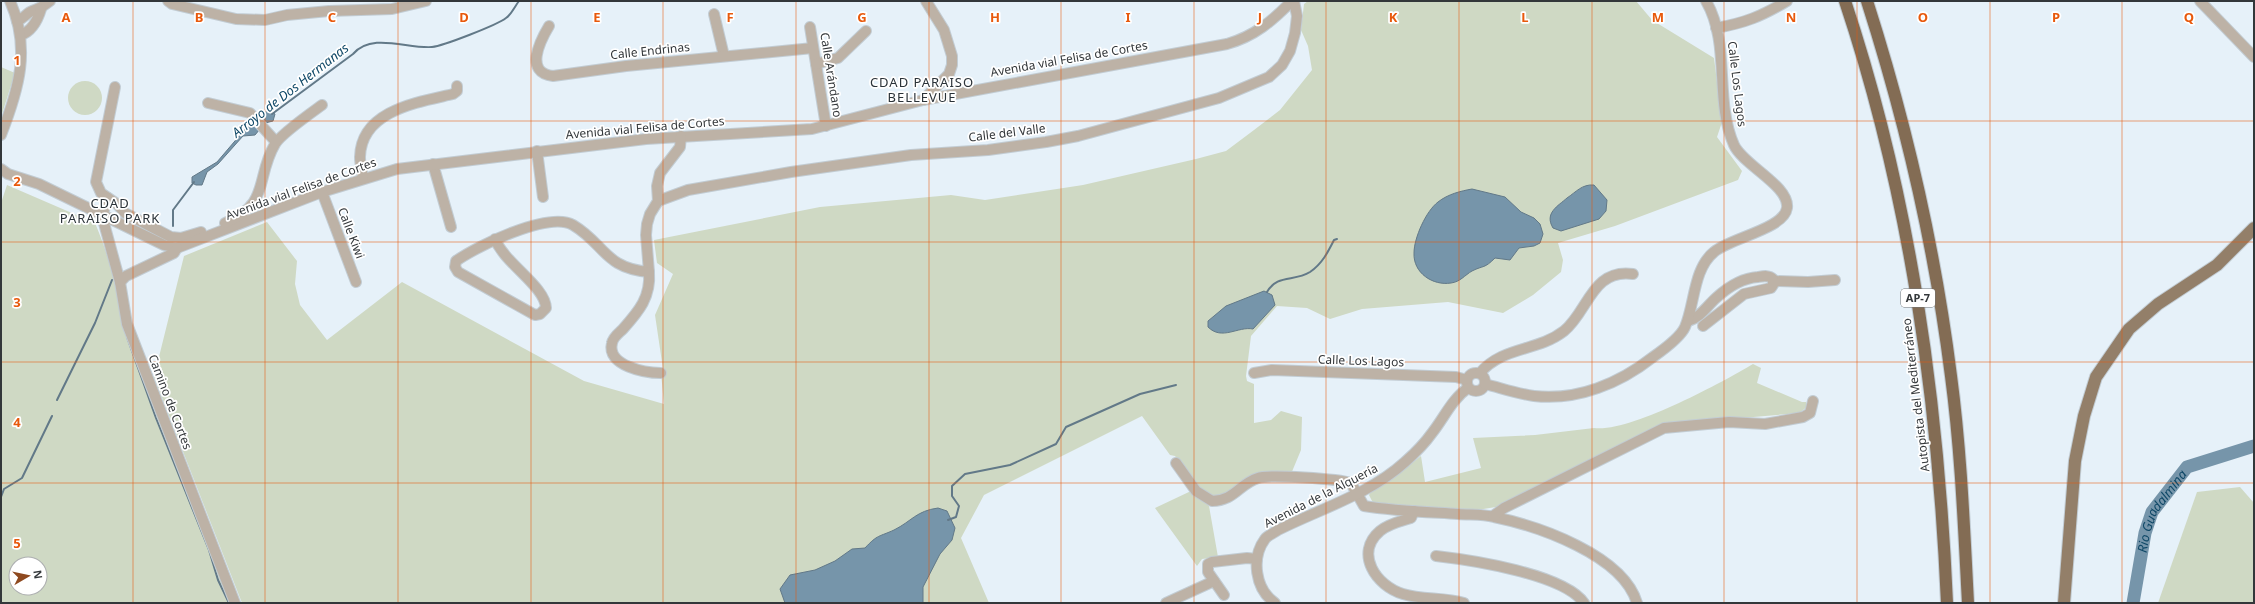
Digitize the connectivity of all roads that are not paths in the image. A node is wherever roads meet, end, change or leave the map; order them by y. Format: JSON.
{"nodes":[{"id":1,"x":10,"y":1,"type":"edge"},
{"id":2,"x":50,"y":1,"type":"edge"},
{"id":3,"x":168,"y":1,"type":"edge"},
{"id":4,"x":426,"y":1,"type":"edge"},
{"id":5,"x":926,"y":1,"type":"edge"},
{"id":6,"x":1293,"y":1,"type":"edge"},
{"id":7,"x":1706,"y":1,"type":"edge"},
{"id":8,"x":1787,"y":1,"type":"edge"},
{"id":9,"x":1845,"y":1,"type":"edge"},
{"id":10,"x":1867,"y":1,"type":"edge"},
{"id":11,"x":2200,"y":1,"type":"edge"},
{"id":12,"x":41,"y":9,"type":"junction"},
{"id":13,"x":714,"y":14,"type":"dead end"},
{"id":14,"x":17,"y":21,"type":"junction"},
{"id":15,"x":549,"y":26,"type":"dead end"},
{"id":16,"x":810,"y":27,"type":"dead end"},
{"id":17,"x":1716,"y":28,"type":"junction"},
{"id":18,"x":866,"y":31,"type":"dead end"},
{"id":19,"x":21,"y":35,"type":"junction"},
{"id":20,"x":813,"y":48,"type":"junction"},
{"id":21,"x":724,"y":56,"type":"junction"},
{"id":22,"x":2254,"y":57,"type":"edge"},
{"id":23,"x":816,"y":64,"type":"junction"},
{"id":24,"x":457,"y":86,"type":"dead end"},
{"id":25,"x":115,"y":87,"type":"dead end"},
{"id":26,"x":923,"y":100,"type":"junction"},
{"id":27,"x":208,"y":103,"type":"dead end"},
{"id":28,"x":322,"y":104,"type":"dead end"},
{"id":29,"x":826,"y":126,"type":"junction"},
{"id":30,"x":1,"y":135,"type":"edge"},
{"id":31,"x":681,"y":136,"type":"junction"},
{"id":32,"x":276,"y":142,"type":"junction"},
{"id":33,"x":537,"y":151,"type":"junction"},
{"id":34,"x":433,"y":164,"type":"junction"},
{"id":35,"x":3,"y":172,"type":"edge"},
{"id":36,"x":363,"y":178,"type":"junction"},
{"id":37,"x":322,"y":192,"type":"junction"},
{"id":38,"x":543,"y":197,"type":"dead end"},
{"id":39,"x":107,"y":201,"type":"junction"},
{"id":40,"x":658,"y":201,"type":"junction"},
{"id":41,"x":102,"y":216,"type":"junction"},
{"id":42,"x":451,"y":227,"type":"dead end"},
{"id":43,"x":2254,"y":228,"type":"edge"},
{"id":44,"x":495,"y":239,"type":"junction"},
{"id":45,"x":178,"y":248,"type":"junction"},
{"id":46,"x":649,"y":272,"type":"junction"},
{"id":47,"x":1633,"y":274,"type":"dead end"},
{"id":48,"x":1835,"y":280,"type":"dead end"},
{"id":49,"x":1774,"y":281,"type":"junction"},
{"id":50,"x":120,"y":282,"type":"junction"},
{"id":51,"x":356,"y":282,"type":"dead end"},
{"id":52,"x":1688,"y":321,"type":"junction"},
{"id":53,"x":1703,"y":326,"type":"dead end"},
{"id":54,"x":661,"y":372,"type":"dead end"},
{"id":55,"x":1254,"y":373,"type":"dead end"},
{"id":56,"x":1480,"y":373,"type":"junction"},
{"id":57,"x":1467,"y":384,"type":"junction"},
{"id":58,"x":1485,"y":384,"type":"junction"},
{"id":59,"x":1813,"y":402,"type":"dead end"},
{"id":60,"x":1176,"y":463,"type":"dead end"},
{"id":61,"x":1357,"y":493,"type":"junction"},
{"id":62,"x":1414,"y":511,"type":"junction"},
{"id":63,"x":1493,"y":516,"type":"junction"},
{"id":64,"x":1436,"y":556,"type":"dead end"},
{"id":65,"x":1257,"y":559,"type":"junction"},
{"id":66,"x":1214,"y":581,"type":"junction"},
{"id":67,"x":1224,"y":595,"type":"dead end"},
{"id":68,"x":235,"y":603,"type":"edge"},
{"id":69,"x":1166,"y":603,"type":"edge"},
{"id":70,"x":1275,"y":603,"type":"edge"},
{"id":71,"x":1464,"y":603,"type":"edge"},
{"id":72,"x":1584,"y":603,"type":"edge"},
{"id":73,"x":1637,"y":603,"type":"edge"},
{"id":74,"x":1947,"y":603,"type":"edge"},
{"id":75,"x":1968,"y":603,"type":"edge"},
{"id":76,"x":2064,"y":603,"type":"edge"}],
"edges":[{"from":1,"to":14,"type":"street"},
{"from":2,"to":12,"type":"street"},
{"from":3,"to":4,"type":"street"},
{"from":5,"to":26,"type":"street"},
{"from":6,"to":26,"type":"street","name":"Avenida vial Felisa de Cortes"},
{"from":6,"to":40,"type":"street","name":"Calle del Valle"},
{"from":7,"to":17,"type":"street","name":"Calle Los Lagos"},
{"from":8,"to":17,"type":"street"},
{"from":9,"to":74,"type":"highway","name":"Autopista del Mediterráneo","number":"AP-7"},
{"from":10,"to":75,"type":"highway","number":"AP-7"},
{"from":11,"to":22,"type":"street"},
{"from":12,"to":14,"type":"street"},
{"from":12,"to":19,"type":"street"},
{"from":13,"to":21,"type":"street"},
{"from":14,"to":19,"type":"street"},
{"from":15,"to":21,"type":"street","name":"Calle Endrinas"},
{"from":16,"to":20,"type":"street","name":"Calle Arándano"},
{"from":17,"to":52,"type":"street","name":"Calle Los Lagos"},
{"from":18,"to":23,"type":"street"},
{"from":19,"to":30,"type":"street"},
{"from":20,"to":21,"type":"street","name":"Calle Endrinas"},
{"from":20,"to":23,"type":"street","name":"Calle Arándano"},
{"from":23,"to":29,"type":"street","name":"Calle Arándano"},
{"from":24,"to":36,"type":"street"},
{"from":25,"to":39,"type":"street"},
{"from":26,"to":29,"type":"street","name":"Avenida vial Felisa de Cortes"},
{"from":27,"to":32,"type":"street"},
{"from":28,"to":32,"type":"street"},
{"from":29,"to":31,"type":"street","name":"Avenida vial Felisa de Cortes"},
{"from":31,"to":33,"type":"street","name":"Avenida vial Felisa de Cortes"},
{"from":31,"to":40,"type":"street"},
{"from":32,"to":39,"type":"street"},
{"from":33,"to":34,"type":"street","name":"Avenida vial Felisa de Cortes"},
{"from":33,"to":38,"type":"street"},
{"from":34,"to":36,"type":"street","name":"Avenida vial Felisa de Cortes"},
{"from":34,"to":42,"type":"street"},
{"from":35,"to":41,"type":"street"},
{"from":36,"to":37,"type":"street","name":"Avenida vial Felisa de Cortes"},
{"from":37,"to":45,"type":"street","name":"Avenida vial Felisa de Cortes"},
{"from":37,"to":51,"type":"street","name":"Calle Kiwi"},
{"from":39,"to":41,"type":"street"},
{"from":40,"to":46,"type":"street"},
{"from":41,"to":45,"type":"street"},
{"from":41,"to":50,"type":"street","name":"Camino de Cortes"},
{"from":43,"to":76,"type":"main road"},
{"from":44,"to":44,"type":"street"},
{"from":44,"to":46,"type":"street"},
{"from":45,"to":50,"type":"street","name":"Avenida vial Felisa de Cortes"},
{"from":46,"to":54,"type":"street"},
{"from":47,"to":56,"type":"street"},
{"from":48,"to":49,"type":"street"},
{"from":49,"to":52,"type":"street"},
{"from":49,"to":53,"type":"street"},
{"from":50,"to":68,"type":"street","name":"Camino de Cortes"},
{"from":52,"to":58,"type":"street","name":"Calle Los Lagos"},
{"from":55,"to":57,"type":"street","name":"Calle Los Lagos"},
{"from":56,"to":57,"type":"street"},
{"from":56,"to":58,"type":"street"},
{"from":57,"to":58,"type":"street"},
{"from":57,"to":61,"type":"street","name":"Avenida de la Alquería"},
{"from":59,"to":63,"type":"street"},
{"from":60,"to":61,"type":"street"},
{"from":61,"to":62,"type":"street"},
{"from":61,"to":65,"type":"street","name":"Avenida de la Alquería"},
{"from":62,"to":63,"type":"street"},
{"from":62,"to":71,"type":"street"},
{"from":63,"to":73,"type":"street"},
{"from":64,"to":72,"type":"street"},
{"from":65,"to":66,"type":"street"},
{"from":65,"to":70,"type":"street","name":"Avenida de la Alquería"},
{"from":66,"to":67,"type":"street"},
{"from":66,"to":69,"type":"street"}]}
